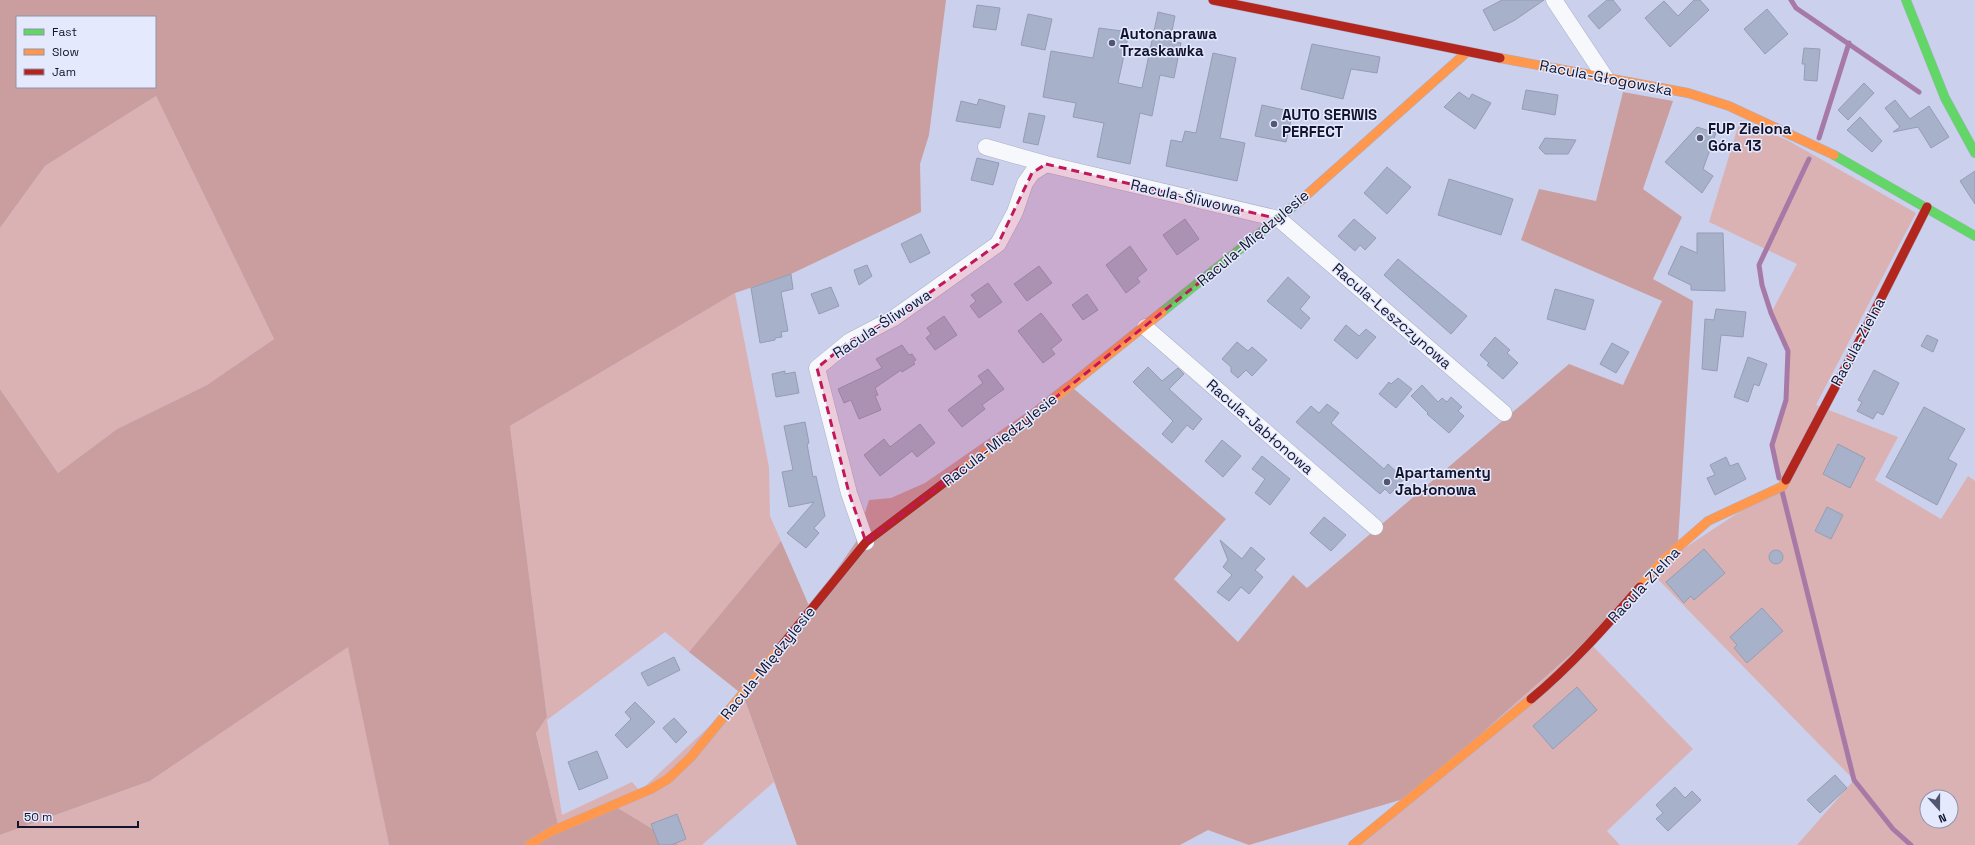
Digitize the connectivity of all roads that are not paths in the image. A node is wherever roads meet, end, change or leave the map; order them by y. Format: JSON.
{"nodes":[{"id":1,"x":1213,"y":0,"type":"edge"},
{"id":2,"x":1554,"y":0,"type":"edge"},
{"id":3,"x":1906,"y":0,"type":"edge"},
{"id":4,"x":1467,"y":52,"type":"junction"},
{"id":5,"x":1605,"y":77,"type":"junction"},
{"id":6,"x":986,"y":147,"type":"dead end"},
{"id":7,"x":1975,"y":153,"type":"edge"},
{"id":8,"x":1046,"y":164,"type":"junction"},
{"id":9,"x":1927,"y":207,"type":"junction"},
{"id":10,"x":1279,"y":219,"type":"junction"},
{"id":11,"x":1974,"y":234,"type":"edge"},
{"id":12,"x":1145,"y":326,"type":"junction"},
{"id":13,"x":1504,"y":413,"type":"dead end"},
{"id":14,"x":1375,"y":527,"type":"dead end"},
{"id":15,"x":866,"y":542,"type":"junction"},
{"id":16,"x":529,"y":845,"type":"edge"},
{"id":17,"x":1353,"y":845,"type":"edge"}],
"edges":[{"from":1,"to":4,"type":"street","name":"Racula-Głogowska"},
{"from":2,"to":5,"type":"street"},
{"from":3,"to":7,"type":"street"},
{"from":4,"to":5,"type":"street","name":"Racula-Głogowska"},
{"from":4,"to":10,"type":"street","name":"Racula-Międzylesie"},
{"from":5,"to":9,"type":"street","name":"Racula-Głogowska"},
{"from":6,"to":8,"type":"street","name":"Racula-Śliwowa"},
{"from":8,"to":10,"type":"street","name":"Racula-Śliwowa"},
{"from":8,"to":15,"type":"street","name":"Racula-Śliwowa"},
{"from":9,"to":11,"type":"street","name":"Racula-Głogowska"},
{"from":9,"to":17,"type":"street","name":"Racula-Zielna"},
{"from":10,"to":12,"type":"street","name":"Racula-Międzylesie"},
{"from":10,"to":13,"type":"street","name":"Racula-Leszczynowa"},
{"from":12,"to":14,"type":"street","name":"Racula-Jabłonowa"},
{"from":12,"to":15,"type":"street","name":"Racula-Międzylesie"},
{"from":15,"to":16,"type":"street","name":"Racula-Międzylesie"}]}
